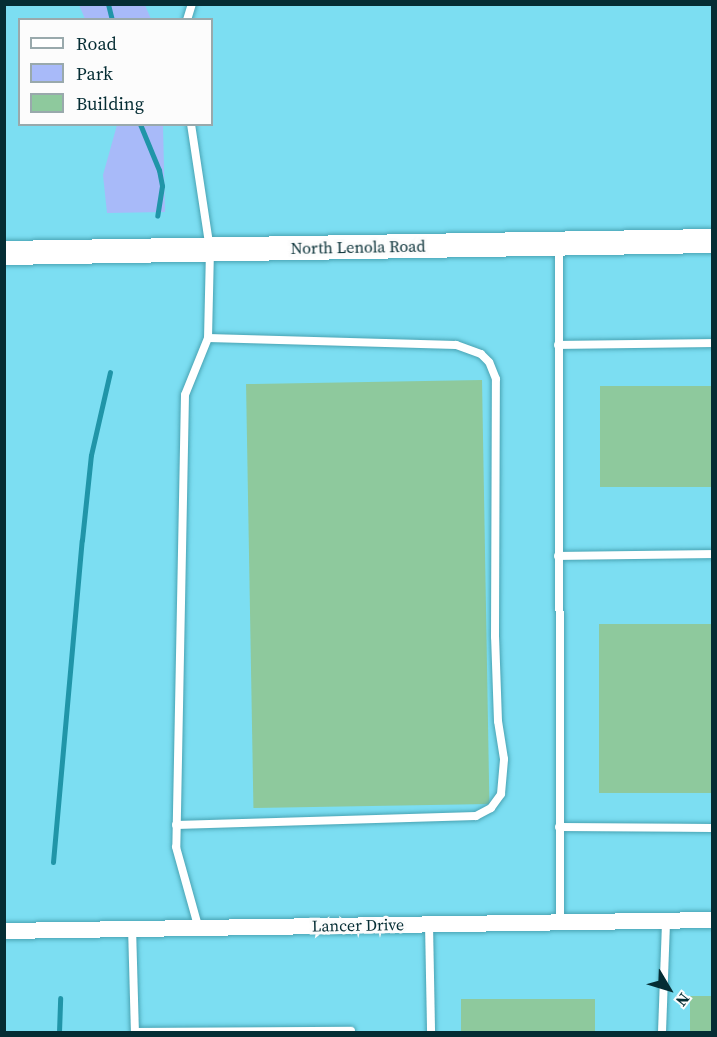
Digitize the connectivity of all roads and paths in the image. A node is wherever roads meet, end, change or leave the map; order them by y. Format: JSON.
{"nodes":[{"id":1,"x":191,"y":126,"type":"edge"},
{"id":2,"x":712,"y":241,"type":"edge"},
{"id":3,"x":559,"y":243,"type":"junction"},
{"id":4,"x":210,"y":250,"type":"junction"},
{"id":5,"x":4,"y":253,"type":"edge"},
{"id":6,"x":208,"y":338,"type":"junction"},
{"id":7,"x":712,"y":343,"type":"edge"},
{"id":8,"x":558,"y":345,"type":"junction"},
{"id":9,"x":712,"y":554,"type":"edge"},
{"id":10,"x":558,"y":556,"type":"junction"},
{"id":11,"x":176,"y":825,"type":"junction"},
{"id":12,"x":559,"y":827,"type":"junction"},
{"id":13,"x":712,"y":828,"type":"edge"},
{"id":14,"x":712,"y":920,"type":"edge"},
{"id":15,"x":666,"y":921,"type":"junction"},
{"id":16,"x":560,"y":922,"type":"junction"},
{"id":17,"x":429,"y":924,"type":"junction"},
{"id":18,"x":132,"y":926,"type":"junction"},
{"id":19,"x":198,"y":926,"type":"junction"},
{"id":20,"x":4,"y":931,"type":"edge"},
{"id":21,"x":351,"y":1031,"type":"dead end"},
{"id":22,"x":135,"y":1032,"type":"edge"},
{"id":23,"x":431,"y":1032,"type":"edge"},
{"id":24,"x":662,"y":1032,"type":"edge"}],
"edges":[{"from":1,"to":4,"type":"lane"},
{"from":2,"to":3,"type":"main road","name":"North Lenola Road"},
{"from":3,"to":4,"type":"main road","name":"North Lenola Road"},
{"from":3,"to":8,"type":"lane"},
{"from":4,"to":5,"type":"main road","name":"North Lenola Road"},
{"from":4,"to":6,"type":"lane"},
{"from":6,"to":11,"type":"lane"},
{"from":6,"to":11,"type":"lane"},
{"from":7,"to":8,"type":"lane"},
{"from":8,"to":10,"type":"lane"},
{"from":9,"to":10,"type":"lane"},
{"from":10,"to":12,"type":"lane"},
{"from":11,"to":19,"type":"lane"},
{"from":12,"to":13,"type":"lane"},
{"from":12,"to":16,"type":"lane"},
{"from":14,"to":15,"type":"street","name":"Lancer Drive"},
{"from":15,"to":16,"type":"street","name":"Lancer Drive"},
{"from":15,"to":24,"type":"lane"},
{"from":16,"to":17,"type":"street","name":"Lancer Drive"},
{"from":17,"to":19,"type":"street","name":"Lancer Drive"},
{"from":17,"to":23,"type":"lane"},
{"from":18,"to":19,"type":"street","name":"Lancer Drive"},
{"from":18,"to":20,"type":"street","name":"Lancer Drive"},
{"from":18,"to":22,"type":"lane"},
{"from":21,"to":22,"type":"lane"}]}
